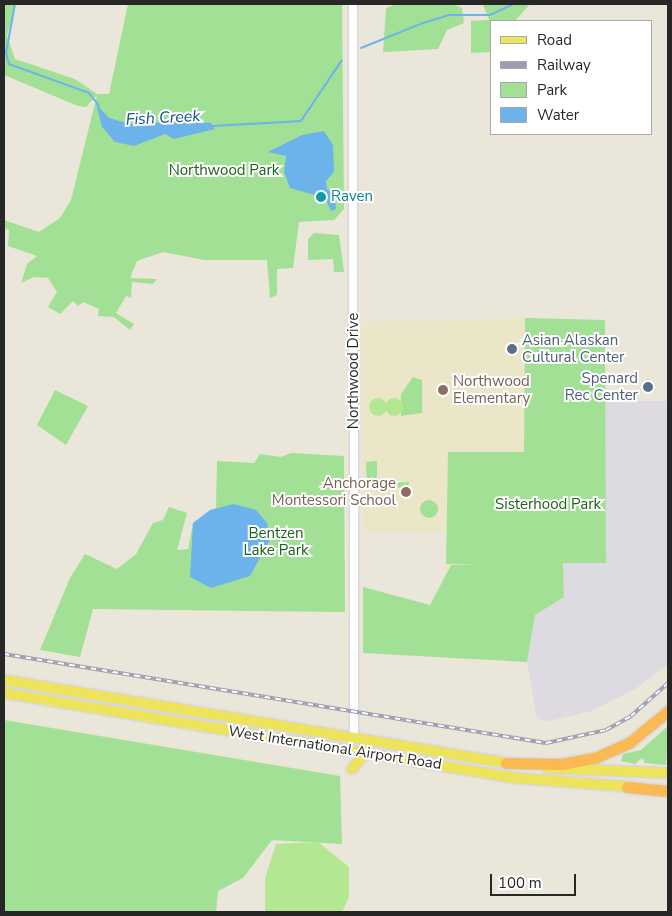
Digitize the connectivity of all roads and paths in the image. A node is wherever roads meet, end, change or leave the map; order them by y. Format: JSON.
{"nodes":[{"id":1,"x":352,"y":4,"type":"edge"},
{"id":2,"x":4,"y":680,"type":"edge"},
{"id":3,"x":4,"y":693,"type":"edge"},
{"id":4,"x":668,"y":711,"type":"edge"},
{"id":5,"x":354,"y":737,"type":"junction"},
{"id":6,"x":393,"y":744,"type":"junction"},
{"id":7,"x":364,"y":752,"type":"junction"},
{"id":8,"x":394,"y":758,"type":"junction"},
{"id":9,"x":506,"y":763,"type":"junction"},
{"id":10,"x":668,"y":773,"type":"edge"},
{"id":11,"x":668,"y":786,"type":"edge"},
{"id":12,"x":627,"y":787,"type":"junction"},
{"id":13,"x":668,"y":791,"type":"edge"}],
"edges":[{"from":1,"to":5,"type":"street","name":"Northwood Drive"},
{"from":2,"to":5,"type":"main road","name":"West International Airport Road"},
{"from":3,"to":7,"type":"main road","name":"West International Airport Road"},
{"from":4,"to":9,"type":"highway"},
{"from":5,"to":6,"type":"main road","name":"West International Airport Road"},
{"from":6,"to":7,"type":"main road"},
{"from":6,"to":9,"type":"main road","name":"West International Airport Road"},
{"from":7,"to":8,"type":"main road","name":"West International Airport Road"},
{"from":7,"to":8,"type":"main road"},
{"from":8,"to":12,"type":"main road","name":"West International Airport Road"},
{"from":9,"to":10,"type":"main road","name":"West International Airport Road"},
{"from":11,"to":12,"type":"main road","name":"West International Airport Road"},
{"from":12,"to":13,"type":"highway"}]}
